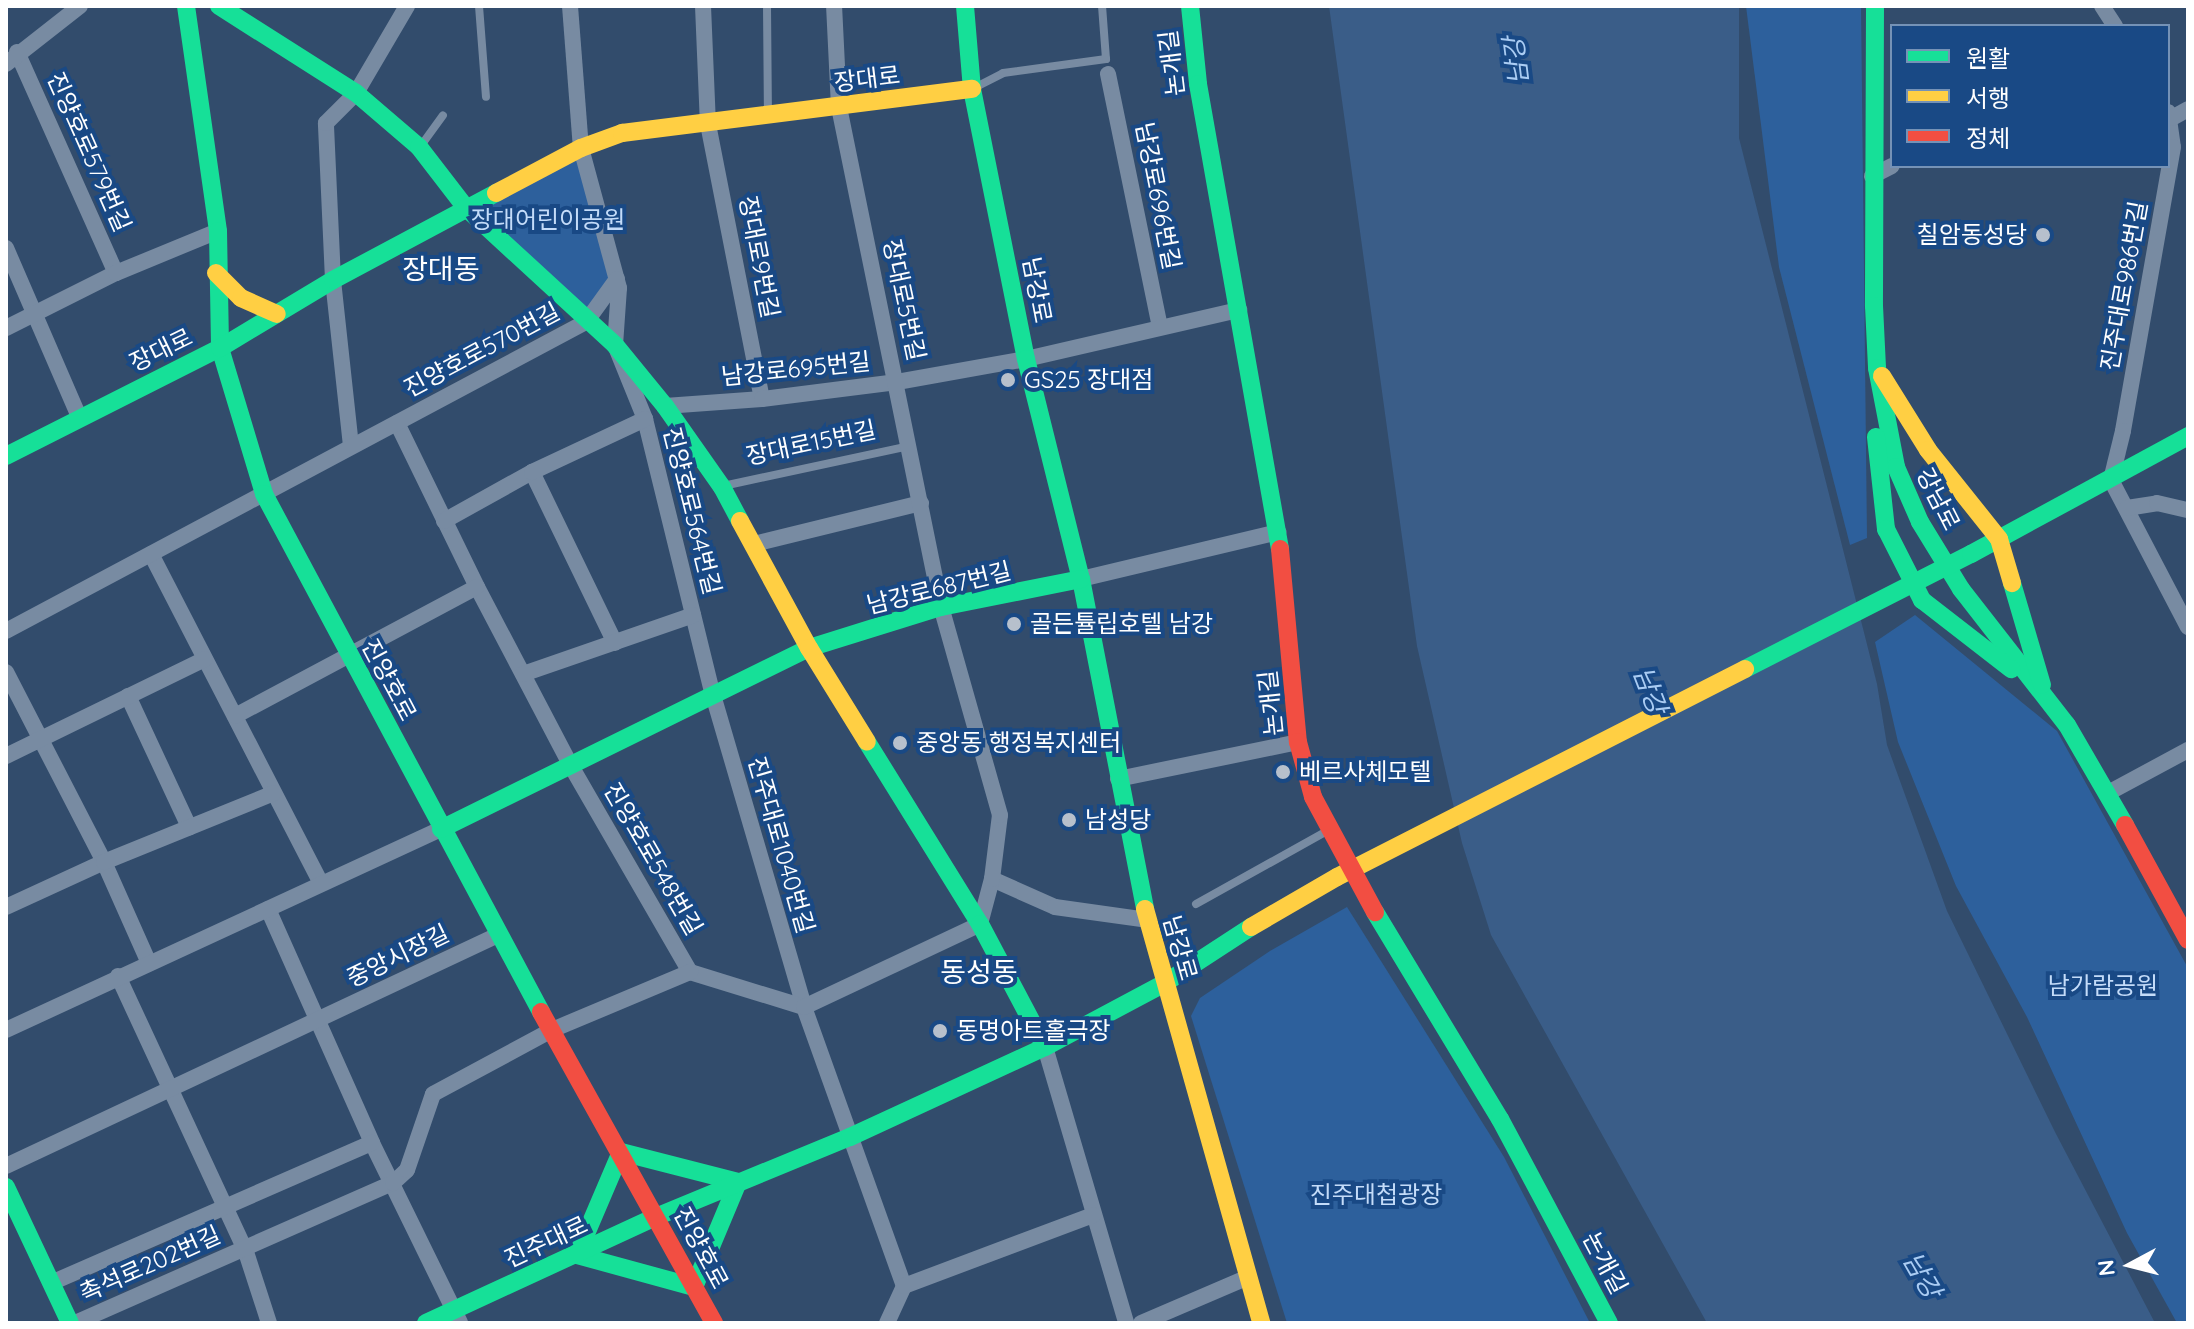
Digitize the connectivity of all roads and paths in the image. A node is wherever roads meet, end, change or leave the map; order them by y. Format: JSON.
{"nodes":[{"id":1,"x":80,"y":6,"type":"edge"},
{"id":2,"x":186,"y":6,"type":"edge"},
{"id":3,"x":219,"y":6,"type":"edge"},
{"id":4,"x":407,"y":6,"type":"edge"},
{"id":5,"x":479,"y":6,"type":"edge"},
{"id":6,"x":570,"y":6,"type":"edge"},
{"id":7,"x":703,"y":6,"type":"edge"},
{"id":8,"x":767,"y":6,"type":"edge"},
{"id":9,"x":834,"y":6,"type":"edge"},
{"id":10,"x":965,"y":6,"type":"edge"},
{"id":11,"x":1102,"y":6,"type":"edge"},
{"id":12,"x":1190,"y":6,"type":"edge"},
{"id":13,"x":1875,"y":6,"type":"edge"},
{"id":14,"x":2102,"y":6,"type":"edge"},
{"id":15,"x":2114,"y":24,"type":"edge"},
{"id":16,"x":12,"y":58,"type":"edge"},
{"id":17,"x":1108,"y":74,"type":"dead end"},
{"id":18,"x":972,"y":89,"type":"junction"},
{"id":19,"x":356,"y":93,"type":"junction"},
{"id":20,"x":486,"y":97,"type":"dead end"},
{"id":21,"x":839,"y":107,"type":"junction"},
{"id":22,"x":2188,"y":109,"type":"edge"},
{"id":23,"x":443,"y":115,"type":"dead end"},
{"id":24,"x":768,"y":115,"type":"junction"},
{"id":25,"x":2170,"y":115,"type":"edge"},
{"id":26,"x":708,"y":124,"type":"junction"},
{"id":27,"x":419,"y":147,"type":"junction"},
{"id":28,"x":581,"y":148,"type":"junction"},
{"id":29,"x":2170,"y":164,"type":"edge"},
{"id":30,"x":1890,"y":167,"type":"edge"},
{"id":31,"x":2169,"y":168,"type":"edge"},
{"id":32,"x":1872,"y":176,"type":"junction"},
{"id":33,"x":466,"y":208,"type":"junction"},
{"id":34,"x":218,"y":231,"type":"junction"},
{"id":35,"x":6,"y":248,"type":"edge"},
{"id":36,"x":116,"y":273,"type":"junction"},
{"id":37,"x":216,"y":273,"type":"junction"},
{"id":38,"x":617,"y":279,"type":"junction"},
{"id":39,"x":333,"y":280,"type":"junction"},
{"id":40,"x":1239,"y":310,"type":"junction"},
{"id":41,"x":35,"y":313,"type":"junction"},
{"id":42,"x":277,"y":314,"type":"junction"},
{"id":43,"x":586,"y":322,"type":"junction"},
{"id":44,"x":1160,"y":327,"type":"junction"},
{"id":45,"x":6,"y":328,"type":"edge"},
{"id":46,"x":615,"y":345,"type":"junction"},
{"id":47,"x":220,"y":348,"type":"junction"},
{"id":48,"x":1026,"y":359,"type":"junction"},
{"id":49,"x":1877,"y":368,"type":"junction"},
{"id":50,"x":897,"y":382,"type":"junction"},
{"id":51,"x":762,"y":399,"type":"junction"},
{"id":52,"x":665,"y":406,"type":"junction"},
{"id":53,"x":79,"y":417,"type":"junction"},
{"id":54,"x":645,"y":419,"type":"junction"},
{"id":55,"x":397,"y":423,"type":"junction"},
{"id":56,"x":2188,"y":436,"type":"edge"},
{"id":57,"x":351,"y":446,"type":"junction"},
{"id":58,"x":910,"y":446,"type":"junction"},
{"id":59,"x":6,"y":456,"type":"edge"},
{"id":60,"x":532,"y":472,"type":"junction"},
{"id":61,"x":2111,"y":480,"type":"junction"},
{"id":62,"x":722,"y":487,"type":"junction"},
{"id":63,"x":264,"y":494,"type":"junction"},
{"id":64,"x":921,"y":503,"type":"junction"},
{"id":65,"x":2127,"y":508,"type":"junction"},
{"id":66,"x":2188,"y":510,"type":"edge"},
{"id":67,"x":444,"y":521,"type":"junction"},
{"id":68,"x":1278,"y":532,"type":"junction"},
{"id":69,"x":1999,"y":539,"type":"junction"},
{"id":70,"x":754,"y":544,"type":"junction"},
{"id":71,"x":151,"y":554,"type":"junction"},
{"id":72,"x":1081,"y":579,"type":"junction"},
{"id":73,"x":477,"y":587,"type":"junction"},
{"id":74,"x":941,"y":607,"type":"junction"},
{"id":75,"x":693,"y":615,"type":"junction"},
{"id":76,"x":2188,"y":627,"type":"edge"},
{"id":77,"x":6,"y":631,"type":"edge"},
{"id":78,"x":615,"y":643,"type":"junction"},
{"id":79,"x":809,"y":648,"type":"junction"},
{"id":80,"x":348,"y":656,"type":"junction"},
{"id":81,"x":205,"y":659,"type":"junction"},
{"id":82,"x":6,"y":672,"type":"edge"},
{"id":83,"x":523,"y":674,"type":"junction"},
{"id":84,"x":713,"y":695,"type":"junction"},
{"id":85,"x":2045,"y":695,"type":"junction"},
{"id":86,"x":128,"y":696,"type":"junction"},
{"id":87,"x":235,"y":716,"type":"junction"},
{"id":88,"x":40,"y":738,"type":"junction"},
{"id":89,"x":1298,"y":742,"type":"junction"},
{"id":90,"x":2188,"y":750,"type":"edge"},
{"id":91,"x":6,"y":756,"type":"edge"},
{"id":92,"x":571,"y":766,"type":"junction"},
{"id":93,"x":1118,"y":779,"type":"junction"},
{"id":94,"x":274,"y":793,"type":"junction"},
{"id":95,"x":2108,"y":793,"type":"junction"},
{"id":96,"x":189,"y":827,"type":"junction"},
{"id":97,"x":441,"y":829,"type":"junction"},
{"id":98,"x":1329,"y":830,"type":"junction"},
{"id":99,"x":104,"y":862,"type":"junction"},
{"id":100,"x":992,"y":879,"type":"junction"},
{"id":101,"x":321,"y":884,"type":"junction"},
{"id":102,"x":8,"y":901,"type":"edge"},
{"id":103,"x":1196,"y":904,"type":"dead end"},
{"id":104,"x":268,"y":909,"type":"junction"},
{"id":105,"x":1147,"y":920,"type":"junction"},
{"id":106,"x":980,"y":924,"type":"junction"},
{"id":107,"x":498,"y":935,"type":"junction"},
{"id":108,"x":2188,"y":940,"type":"edge"},
{"id":109,"x":149,"y":963,"type":"junction"},
{"id":110,"x":690,"y":972,"type":"junction"},
{"id":111,"x":118,"y":976,"type":"junction"},
{"id":112,"x":1165,"y":983,"type":"junction"},
{"id":113,"x":804,"y":1007,"type":"junction"},
{"id":114,"x":318,"y":1021,"type":"junction"},
{"id":115,"x":6,"y":1030,"type":"edge"},
{"id":116,"x":552,"y":1030,"type":"junction"},
{"id":117,"x":1045,"y":1047,"type":"junction"},
{"id":118,"x":170,"y":1092,"type":"junction"},
{"id":119,"x":850,"y":1137,"type":"junction"},
{"id":120,"x":372,"y":1143,"type":"junction"},
{"id":121,"x":621,"y":1152,"type":"junction"},
{"id":122,"x":12,"y":1163,"type":"edge"},
{"id":123,"x":738,"y":1182,"type":"junction"},
{"id":124,"x":393,"y":1183,"type":"junction"},
{"id":125,"x":6,"y":1187,"type":"edge"},
{"id":126,"x":223,"y":1206,"type":"junction"},
{"id":127,"x":1093,"y":1215,"type":"junction"},
{"id":128,"x":658,"y":1216,"type":"junction"},
{"id":129,"x":245,"y":1249,"type":"junction"},
{"id":130,"x":577,"y":1255,"type":"junction"},
{"id":131,"x":1246,"y":1278,"type":"junction"},
{"id":132,"x":51,"y":1283,"type":"junction"},
{"id":133,"x":904,"y":1286,"type":"junction"},
{"id":134,"x":694,"y":1287,"type":"junction"},
{"id":135,"x":457,"y":1317,"type":"edge"},
{"id":136,"x":73,"y":1323,"type":"edge"},
{"id":137,"x":269,"y":1323,"type":"edge"},
{"id":138,"x":426,"y":1323,"type":"edge"},
{"id":139,"x":714,"y":1323,"type":"edge"},
{"id":140,"x":887,"y":1323,"type":"edge"},
{"id":141,"x":1126,"y":1323,"type":"edge"},
{"id":142,"x":1141,"y":1323,"type":"edge"},
{"id":143,"x":1261,"y":1323,"type":"edge"},
{"id":144,"x":1609,"y":1323,"type":"edge"}],
"edges":[{"from":1,"to":16,"type":"street"},
{"from":2,"to":34,"type":"street","name":"진양호로"},
{"from":3,"to":19,"type":"street"},
{"from":4,"to":19,"type":"street"},
{"from":5,"to":20,"type":"lane"},
{"from":6,"to":28,"type":"street"},
{"from":7,"to":26,"type":"street","name":"장대로9번길"},
{"from":8,"to":24,"type":"lane"},
{"from":9,"to":21,"type":"street","name":"장대로5번길"},
{"from":10,"to":18,"type":"street","name":"남강로"},
{"from":11,"to":18,"type":"lane"},
{"from":12,"to":40,"type":"street","name":"논개길"},
{"from":13,"to":32,"type":"street","name":"강남로"},
{"from":14,"to":15,"type":"street"},
{"from":16,"to":36,"type":"street","name":"진양호로579번길"},
{"from":17,"to":44,"type":"street","name":"남강로696번길"},
{"from":18,"to":21,"type":"street","name":"장대로"},
{"from":18,"to":48,"type":"street","name":"남강로"},
{"from":19,"to":27,"type":"street"},
{"from":19,"to":39,"type":"street"},
{"from":21,"to":24,"type":"street","name":"장대로"},
{"from":21,"to":50,"type":"street","name":"장대로5번길"},
{"from":22,"to":25,"type":"street","name":"진주대로986번길"},
{"from":23,"to":27,"type":"lane"},
{"from":24,"to":26,"type":"street","name":"장대로"},
{"from":25,"to":29,"type":"street","name":"진주대로986번길"},
{"from":26,"to":28,"type":"street","name":"장대로"},
{"from":26,"to":51,"type":"street","name":"장대로9번길"},
{"from":27,"to":33,"type":"street"},
{"from":28,"to":33,"type":"street","name":"장대로"},
{"from":28,"to":38,"type":"street"},
{"from":30,"to":32,"type":"street"},
{"from":31,"to":61,"type":"street","name":"진주대로986번길"},
{"from":32,"to":49,"type":"street","name":"강남로"},
{"from":33,"to":39,"type":"street","name":"장대로"},
{"from":33,"to":43,"type":"street"},
{"from":34,"to":36,"type":"street","name":"진양호로579번길"},
{"from":34,"to":37,"type":"street","name":"진양호로"},
{"from":35,"to":41,"type":"street"},
{"from":36,"to":41,"type":"street","name":"진양호로579번길"},
{"from":37,"to":42,"type":"street"},
{"from":37,"to":47,"type":"street","name":"진양호로"},
{"from":38,"to":43,"type":"street","name":"진양호로570번길"},
{"from":38,"to":46,"type":"street"},
{"from":39,"to":42,"type":"street","name":"장대로"},
{"from":39,"to":57,"type":"street"},
{"from":40,"to":44,"type":"street"},
{"from":40,"to":68,"type":"street","name":"논개길"},
{"from":41,"to":45,"type":"street","name":"진양호로579번길"},
{"from":41,"to":53,"type":"street"},
{"from":42,"to":47,"type":"street","name":"장대로"},
{"from":43,"to":46,"type":"street","name":"장대로15번길"},
{"from":43,"to":55,"type":"street","name":"진양호로570번길"},
{"from":44,"to":48,"type":"street"},
{"from":46,"to":52,"type":"street","name":"장대로15번길"},
{"from":46,"to":54,"type":"street","name":"진양호로564번길"},
{"from":47,"to":53,"type":"street","name":"장대로"},
{"from":47,"to":63,"type":"street","name":"진양호로"},
{"from":48,"to":50,"type":"street","name":"남강로695번길"},
{"from":48,"to":72,"type":"street","name":"남강로"},
{"from":49,"to":69,"type":"street"},
{"from":49,"to":85,"type":"street","name":"강남로"},
{"from":49,"to":85,"type":"street"},
{"from":50,"to":51,"type":"street","name":"남강로695번길"},
{"from":50,"to":58,"type":"street","name":"장대로5번길"},
{"from":51,"to":52,"type":"street","name":"남강로695번길"},
{"from":52,"to":62,"type":"street","name":"장대로15번길"},
{"from":53,"to":59,"type":"street","name":"장대로"},
{"from":54,"to":60,"type":"street","name":"진양호로564번길"},
{"from":54,"to":75,"type":"street","name":"진양호로564번길"},
{"from":55,"to":57,"type":"street","name":"진양호로570번길"},
{"from":55,"to":67,"type":"street","name":"진양호로570번길"},
{"from":56,"to":61,"type":"street","name":"진주대로"},
{"from":57,"to":63,"type":"street","name":"진양호로570번길"},
{"from":58,"to":62,"type":"lane","name":"장대로15번길"},
{"from":58,"to":64,"type":"street","name":"장대로5번길"},
{"from":60,"to":67,"type":"street","name":"진양호로564번길"},
{"from":60,"to":78,"type":"street"},
{"from":61,"to":65,"type":"street"},
{"from":61,"to":69,"type":"street","name":"진주대로"},
{"from":62,"to":70,"type":"street","name":"장대로15번길"},
{"from":63,"to":71,"type":"street","name":"진양호로570번길"},
{"from":63,"to":80,"type":"street","name":"진양호로"},
{"from":64,"to":70,"type":"street"},
{"from":64,"to":74,"type":"street","name":"장대로5번길"},
{"from":65,"to":66,"type":"street"},
{"from":65,"to":76,"type":"street"},
{"from":67,"to":73,"type":"street"},
{"from":68,"to":72,"type":"street"},
{"from":68,"to":89,"type":"street","name":"논개길"},
{"from":69,"to":85,"type":"street"},
{"from":69,"to":112,"type":"street","name":"진주대로"},
{"from":70,"to":79,"type":"street","name":"장대로15번길"},
{"from":71,"to":77,"type":"street","name":"진양호로570번길"},
{"from":71,"to":81,"type":"street"},
{"from":72,"to":74,"type":"street","name":"남강로687번길"},
{"from":72,"to":93,"type":"street","name":"남강로"},
{"from":73,"to":80,"type":"street"},
{"from":73,"to":83,"type":"street"},
{"from":74,"to":79,"type":"street","name":"남강로687번길"},
{"from":74,"to":100,"type":"street","name":"장대로5번길"},
{"from":75,"to":78,"type":"street"},
{"from":75,"to":84,"type":"street","name":"진양호로564번길"},
{"from":78,"to":83,"type":"street"},
{"from":79,"to":84,"type":"street","name":"남강로687번길"},
{"from":79,"to":106,"type":"street","name":"장대로15번길"},
{"from":80,"to":87,"type":"street"},
{"from":80,"to":97,"type":"street","name":"진양호로"},
{"from":81,"to":86,"type":"street"},
{"from":81,"to":87,"type":"street"},
{"from":82,"to":88,"type":"street"},
{"from":83,"to":92,"type":"street","name":"진양호로548번길"},
{"from":84,"to":92,"type":"street","name":"남강로687번길"},
{"from":84,"to":113,"type":"street","name":"진주대로1040번길"},
{"from":85,"to":95,"type":"street","name":"강남로"},
{"from":86,"to":88,"type":"street"},
{"from":86,"to":96,"type":"street"},
{"from":87,"to":94,"type":"street"},
{"from":88,"to":91,"type":"street"},
{"from":88,"to":99,"type":"street"},
{"from":89,"to":93,"type":"street"},
{"from":89,"to":98,"type":"street","name":"논개길"},
{"from":90,"to":95,"type":"street"},
{"from":92,"to":97,"type":"street","name":"남강로687번길"},
{"from":92,"to":110,"type":"street","name":"진양호로548번길"},
{"from":93,"to":105,"type":"street","name":"남강로"},
{"from":94,"to":96,"type":"street"},
{"from":94,"to":101,"type":"street"},
{"from":95,"to":108,"type":"street","name":"강남로"},
{"from":96,"to":99,"type":"street"},
{"from":97,"to":101,"type":"street"},
{"from":97,"to":107,"type":"street","name":"진양호로"},
{"from":98,"to":103,"type":"lane"},
{"from":98,"to":144,"type":"street","name":"논개길"},
{"from":99,"to":102,"type":"street"},
{"from":99,"to":109,"type":"street"},
{"from":100,"to":105,"type":"street"},
{"from":100,"to":106,"type":"street","name":"장대로5번길"},
{"from":101,"to":104,"type":"street"},
{"from":104,"to":109,"type":"street"},
{"from":104,"to":114,"type":"street"},
{"from":105,"to":112,"type":"street","name":"남강로"},
{"from":106,"to":113,"type":"street"},
{"from":106,"to":117,"type":"street","name":"장대로15번길"},
{"from":107,"to":114,"type":"street","name":"중앙시장길"},
{"from":107,"to":116,"type":"street","name":"진양호로"},
{"from":109,"to":111,"type":"street"},
{"from":110,"to":113,"type":"street"},
{"from":110,"to":116,"type":"street","name":"진양호로548번길"},
{"from":111,"to":115,"type":"street"},
{"from":111,"to":118,"type":"street"},
{"from":112,"to":117,"type":"street","name":"진주대로"},
{"from":112,"to":131,"type":"street","name":"남강로"},
{"from":113,"to":119,"type":"street","name":"진주대로1040번길"},
{"from":114,"to":118,"type":"street","name":"중앙시장길"},
{"from":114,"to":120,"type":"street"},
{"from":116,"to":121,"type":"street","name":"진양호로"},
{"from":116,"to":124,"type":"street","name":"진양호로548번길"},
{"from":117,"to":119,"type":"street","name":"진주대로"},
{"from":117,"to":127,"type":"street"},
{"from":118,"to":122,"type":"street","name":"중앙시장길"},
{"from":118,"to":126,"type":"street"},
{"from":119,"to":123,"type":"street","name":"진주대로"},
{"from":119,"to":133,"type":"street","name":"진주대로1040번길"},
{"from":120,"to":124,"type":"street"},
{"from":120,"to":126,"type":"street"},
{"from":121,"to":123,"type":"street"},
{"from":121,"to":128,"type":"street","name":"진양호로"},
{"from":121,"to":130,"type":"street"},
{"from":123,"to":128,"type":"street","name":"진주대로"},
{"from":123,"to":134,"type":"street"},
{"from":124,"to":129,"type":"street","name":"촉석로202번길"},
{"from":124,"to":135,"type":"street"},
{"from":125,"to":132,"type":"street"},
{"from":126,"to":129,"type":"street"},
{"from":126,"to":132,"type":"street"},
{"from":127,"to":133,"type":"street"},
{"from":127,"to":141,"type":"street"},
{"from":128,"to":130,"type":"street","name":"진주대로"},
{"from":128,"to":134,"type":"street","name":"진양호로"},
{"from":129,"to":136,"type":"street","name":"촉석로202번길"},
{"from":129,"to":137,"type":"street"},
{"from":130,"to":134,"type":"street"},
{"from":130,"to":135,"type":"street","name":"진주대로"},
{"from":131,"to":142,"type":"street"},
{"from":131,"to":143,"type":"street","name":"남강로"},
{"from":132,"to":136,"type":"street"},
{"from":133,"to":140,"type":"street"},
{"from":134,"to":139,"type":"street","name":"진양호로"},
{"from":135,"to":138,"type":"street","name":"진주대로"}]}
